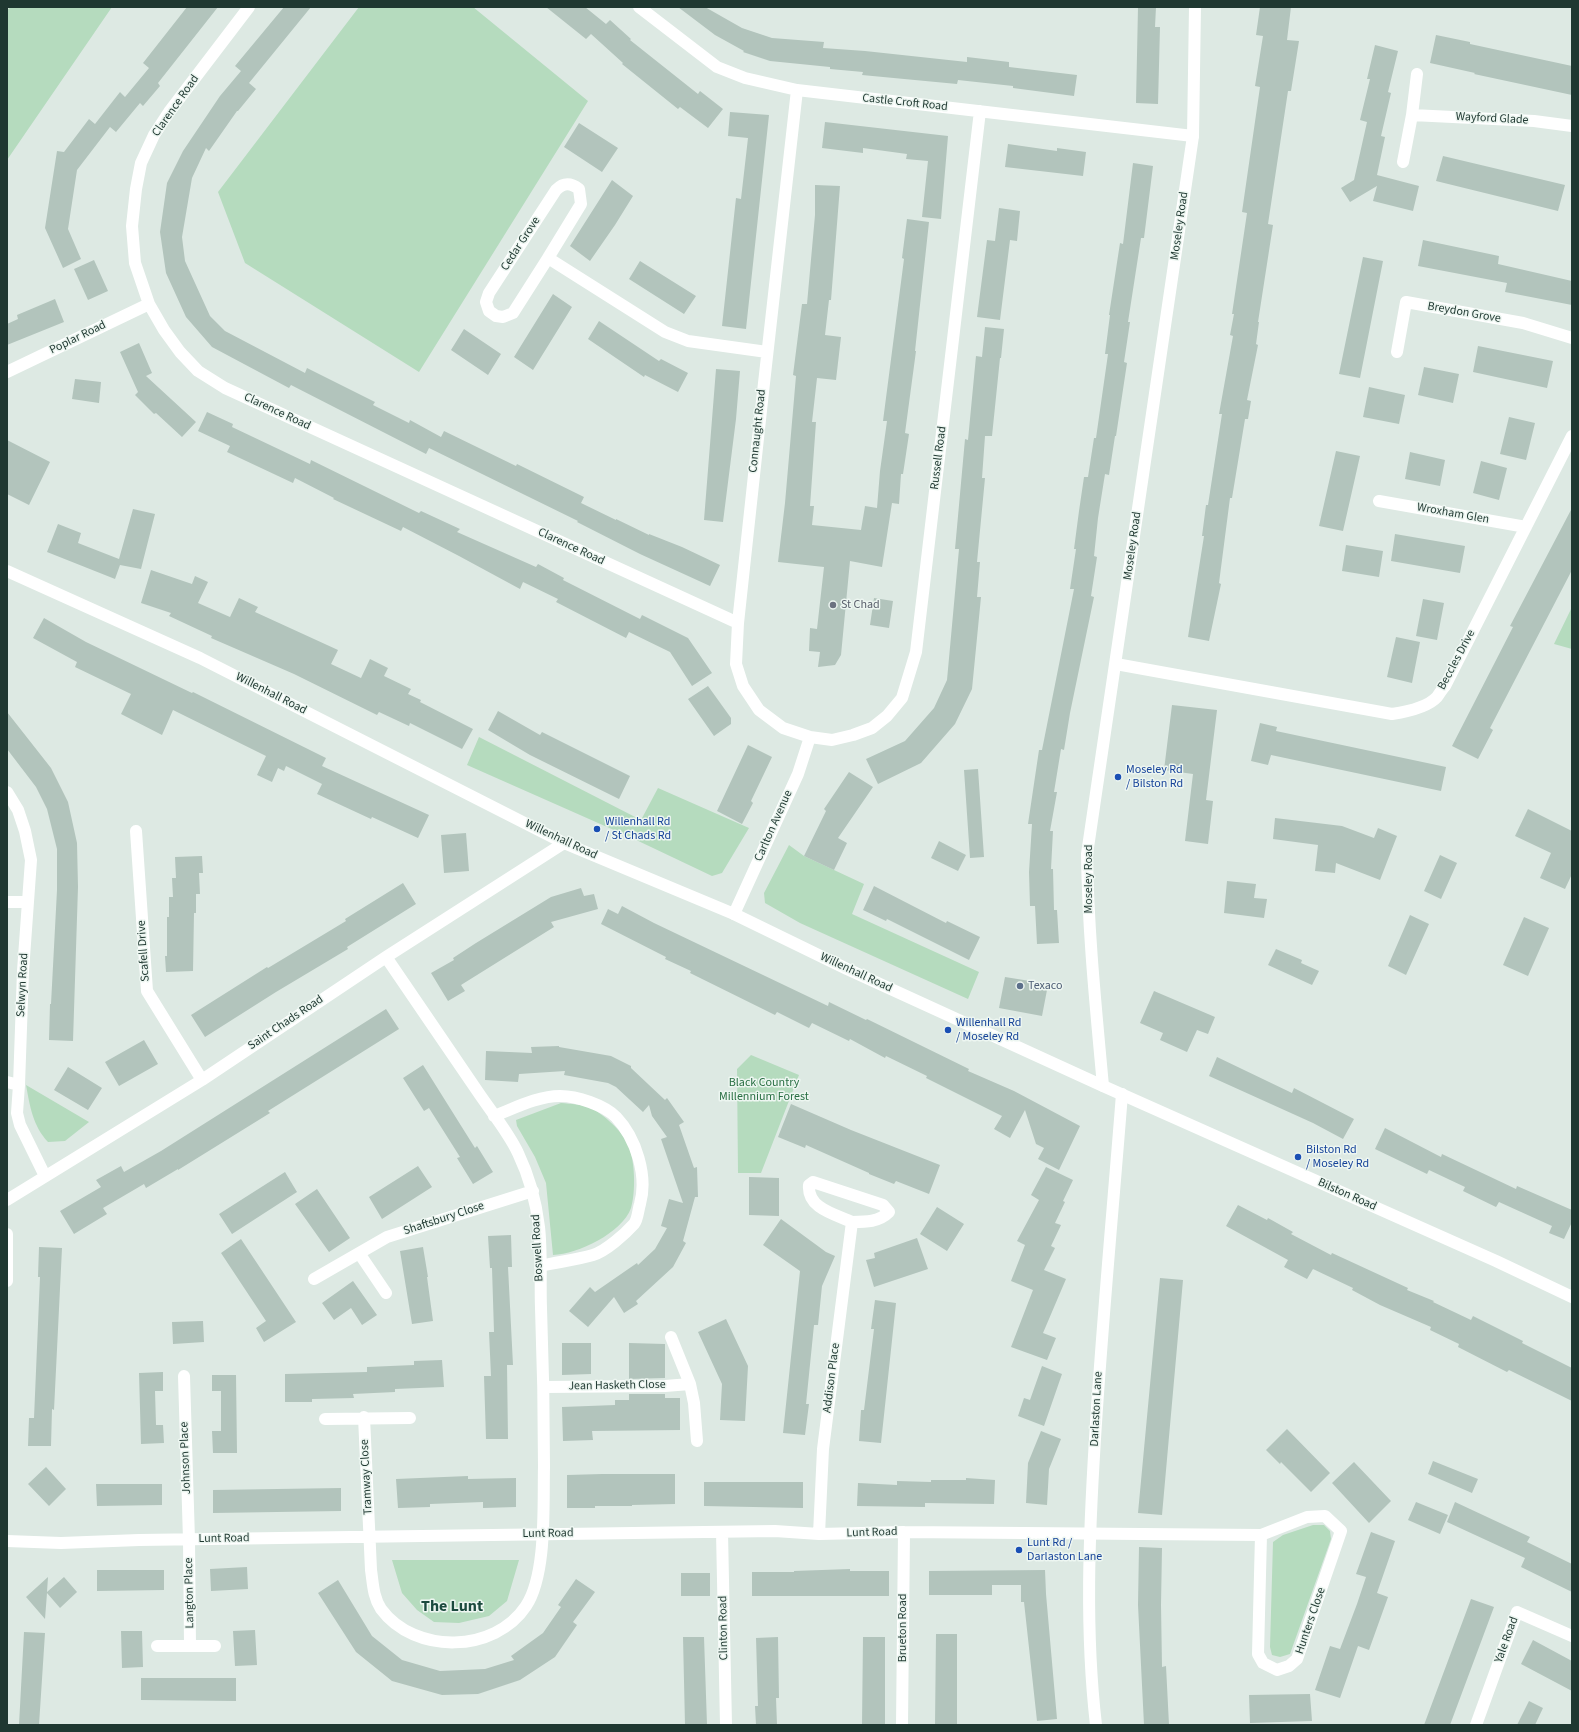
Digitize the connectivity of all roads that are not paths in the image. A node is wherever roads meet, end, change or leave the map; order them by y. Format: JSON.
{"nodes":[{"id":1,"x":249,"y":7,"type":"edge"},
{"id":2,"x":1195,"y":7,"type":"edge"},
{"id":3,"x":642,"y":8,"type":"edge"},
{"id":4,"x":1417,"y":74,"type":"dead end"},
{"id":5,"x":797,"y":90,"type":"junction"},
{"id":6,"x":980,"y":111,"type":"junction"},
{"id":7,"x":1412,"y":115,"type":"junction"},
{"id":8,"x":1572,"y":126,"type":"edge"},
{"id":9,"x":1193,"y":136,"type":"junction"},
{"id":10,"x":1403,"y":162,"type":"dead end"},
{"id":11,"x":548,"y":258,"type":"junction"},
{"id":12,"x":149,"y":304,"type":"junction"},
{"id":13,"x":1572,"y":338,"type":"edge"},
{"id":14,"x":767,"y":352,"type":"junction"},
{"id":15,"x":1397,"y":352,"type":"dead end"},
{"id":16,"x":7,"y":372,"type":"edge"},
{"id":17,"x":1572,"y":436,"type":"edge"},
{"id":18,"x":1566,"y":460,"type":"edge"},
{"id":19,"x":1379,"y":502,"type":"dead end"},
{"id":20,"x":1526,"y":527,"type":"junction"},
{"id":21,"x":7,"y":571,"type":"edge"},
{"id":22,"x":738,"y":623,"type":"junction"},
{"id":23,"x":1116,"y":664,"type":"junction"},
{"id":24,"x":810,"y":737,"type":"junction"},
{"id":25,"x":7,"y":792,"type":"edge"},
{"id":26,"x":136,"y":831,"type":"dead end"},
{"id":27,"x":564,"y":843,"type":"junction"},
{"id":28,"x":7,"y":902,"type":"edge"},
{"id":29,"x":28,"y":902,"type":"junction"},
{"id":30,"x":734,"y":914,"type":"junction"},
{"id":31,"x":386,"y":957,"type":"junction"},
{"id":32,"x":202,"y":1080,"type":"junction"},
{"id":33,"x":7,"y":1082,"type":"edge"},
{"id":34,"x":19,"y":1085,"type":"junction"},
{"id":35,"x":1103,"y":1086,"type":"junction"},
{"id":36,"x":1122,"y":1094,"type":"junction"},
{"id":37,"x":494,"y":1116,"type":"junction"},
{"id":38,"x":45,"y":1176,"type":"junction"},
{"id":39,"x":533,"y":1191,"type":"junction"},
{"id":40,"x":7,"y":1200,"type":"edge"},
{"id":41,"x":852,"y":1222,"type":"junction"},
{"id":42,"x":7,"y":1234,"type":"edge"},
{"id":43,"x":359,"y":1253,"type":"junction"},
{"id":44,"x":540,"y":1266,"type":"junction"},
{"id":45,"x":314,"y":1279,"type":"dead end"},
{"id":46,"x":7,"y":1281,"type":"edge"},
{"id":47,"x":386,"y":1293,"type":"dead end"},
{"id":48,"x":1572,"y":1297,"type":"edge"},
{"id":49,"x":671,"y":1337,"type":"dead end"},
{"id":50,"x":184,"y":1376,"type":"dead end"},
{"id":51,"x":690,"y":1384,"type":"junction"},
{"id":52,"x":544,"y":1387,"type":"junction"},
{"id":53,"x":364,"y":1418,"type":"junction"},
{"id":54,"x":410,"y":1418,"type":"dead end"},
{"id":55,"x":325,"y":1419,"type":"dead end"},
{"id":56,"x":697,"y":1441,"type":"dead end"},
{"id":57,"x":722,"y":1532,"type":"junction"},
{"id":58,"x":904,"y":1532,"type":"junction"},
{"id":59,"x":1089,"y":1533,"type":"junction"},
{"id":60,"x":543,"y":1534,"type":"junction"},
{"id":61,"x":819,"y":1534,"type":"junction"},
{"id":62,"x":1261,"y":1536,"type":"junction"},
{"id":63,"x":370,"y":1537,"type":"junction"},
{"id":64,"x":7,"y":1540,"type":"edge"},
{"id":65,"x":189,"y":1540,"type":"junction"},
{"id":66,"x":1572,"y":1636,"type":"edge"},
{"id":67,"x":157,"y":1646,"type":"dead end"},
{"id":68,"x":190,"y":1646,"type":"junction"},
{"id":69,"x":215,"y":1646,"type":"dead end"},
{"id":70,"x":726,"y":1725,"type":"edge"},
{"id":71,"x":902,"y":1725,"type":"edge"},
{"id":72,"x":1096,"y":1725,"type":"edge"},
{"id":73,"x":1476,"y":1725,"type":"edge"}],
"edges":[{"from":1,"to":12,"type":"street","name":"Clarence Road"},
{"from":2,"to":9,"type":"street","name":"Moseley Road"},
{"from":3,"to":5,"type":"street","name":"Castle Croft Road"},
{"from":4,"to":7,"type":"street"},
{"from":5,"to":6,"type":"street","name":"Castle Croft Road"},
{"from":5,"to":14,"type":"street","name":"Connaught Road"},
{"from":6,"to":9,"type":"street","name":"Castle Croft Road"},
{"from":6,"to":24,"type":"street","name":"Russell Road"},
{"from":7,"to":8,"type":"street","name":"Wayford Glade"},
{"from":7,"to":10,"type":"street"},
{"from":9,"to":23,"type":"street","name":"Moseley Road"},
{"from":11,"to":11,"type":"street","name":"Cedar Grove"},
{"from":11,"to":14,"type":"street"},
{"from":12,"to":16,"type":"street","name":"Poplar Road"},
{"from":12,"to":22,"type":"street","name":"Clarence Road"},
{"from":13,"to":15,"type":"street","name":"Breydon Grove"},
{"from":14,"to":22,"type":"street","name":"Connaught Road"},
{"from":17,"to":18,"type":"street","name":"Beccles Drive"},
{"from":18,"to":20,"type":"street","name":"Beccles Drive"},
{"from":19,"to":20,"type":"street","name":"Wroxham Glen"},
{"from":20,"to":23,"type":"street","name":"Beccles Drive"},
{"from":21,"to":27,"type":"street","name":"Willenhall Road"},
{"from":22,"to":24,"type":"street","name":"Connaught Road"},
{"from":23,"to":35,"type":"street","name":"Moseley Road"},
{"from":24,"to":30,"type":"street","name":"Carlton Avenue"},
{"from":25,"to":29,"type":"street","name":"Selwyn Road"},
{"from":26,"to":32,"type":"street","name":"Scafell Drive"},
{"from":27,"to":30,"type":"street","name":"Willenhall Road"},
{"from":27,"to":31,"type":"street","name":"Saint Chads Road"},
{"from":28,"to":29,"type":"street"},
{"from":29,"to":34,"type":"street","name":"Selwyn Road"},
{"from":30,"to":35,"type":"street","name":"Willenhall Road"},
{"from":31,"to":32,"type":"street","name":"Saint Chads Road"},
{"from":31,"to":37,"type":"street","name":"Boswell Road"},
{"from":32,"to":38,"type":"street","name":"Saint Chads Road"},
{"from":33,"to":34,"type":"street"},
{"from":34,"to":38,"type":"street","name":"Selwyn Road"},
{"from":35,"to":36,"type":"street","name":"Willenhall Road"},
{"from":36,"to":48,"type":"street","name":"Bilston Road"},
{"from":36,"to":59,"type":"street","name":"Darlaston Lane"},
{"from":37,"to":39,"type":"street","name":"Boswell Road"},
{"from":37,"to":44,"type":"street"},
{"from":38,"to":40,"type":"street","name":"Saint Chads Road"},
{"from":39,"to":43,"type":"street","name":"Shaftsbury Close"},
{"from":39,"to":44,"type":"street","name":"Boswell Road"},
{"from":41,"to":41,"type":"street"},
{"from":41,"to":61,"type":"street","name":"Addison Place"},
{"from":42,"to":46,"type":"street"},
{"from":43,"to":45,"type":"street","name":"Shaftsbury Close"},
{"from":43,"to":47,"type":"street"},
{"from":44,"to":52,"type":"street","name":"Boswell Road"},
{"from":49,"to":51,"type":"street"},
{"from":50,"to":65,"type":"street","name":"Johnson Place"},
{"from":51,"to":52,"type":"street","name":"Jean Hasketh Close"},
{"from":51,"to":56,"type":"street"},
{"from":52,"to":60,"type":"street","name":"Boswell Road"},
{"from":53,"to":54,"type":"street"},
{"from":53,"to":55,"type":"street"},
{"from":53,"to":63,"type":"street","name":"Tramway Close"},
{"from":57,"to":60,"type":"street","name":"Lunt Road"},
{"from":57,"to":61,"type":"street","name":"Lunt Road"},
{"from":57,"to":70,"type":"street","name":"Clinton Road"},
{"from":58,"to":59,"type":"street","name":"Lunt Road"},
{"from":58,"to":61,"type":"street","name":"Lunt Road"},
{"from":58,"to":71,"type":"street","name":"Brueton Road"},
{"from":59,"to":62,"type":"street","name":"Hunters Close"},
{"from":59,"to":72,"type":"street","name":"Darlaston Lane"},
{"from":60,"to":63,"type":"street","name":"Lunt Road"},
{"from":60,"to":63,"type":"street","name":"Tramway Close"},
{"from":62,"to":62,"type":"street","name":"Hunters Close"},
{"from":63,"to":65,"type":"street","name":"Lunt Road"},
{"from":64,"to":65,"type":"street","name":"Lunt Road"},
{"from":65,"to":68,"type":"street","name":"Langton Place"},
{"from":66,"to":73,"type":"street","name":"Yale Road"},
{"from":67,"to":68,"type":"street","name":"Langton Place"},
{"from":68,"to":69,"type":"street","name":"Langton Place"}]}
